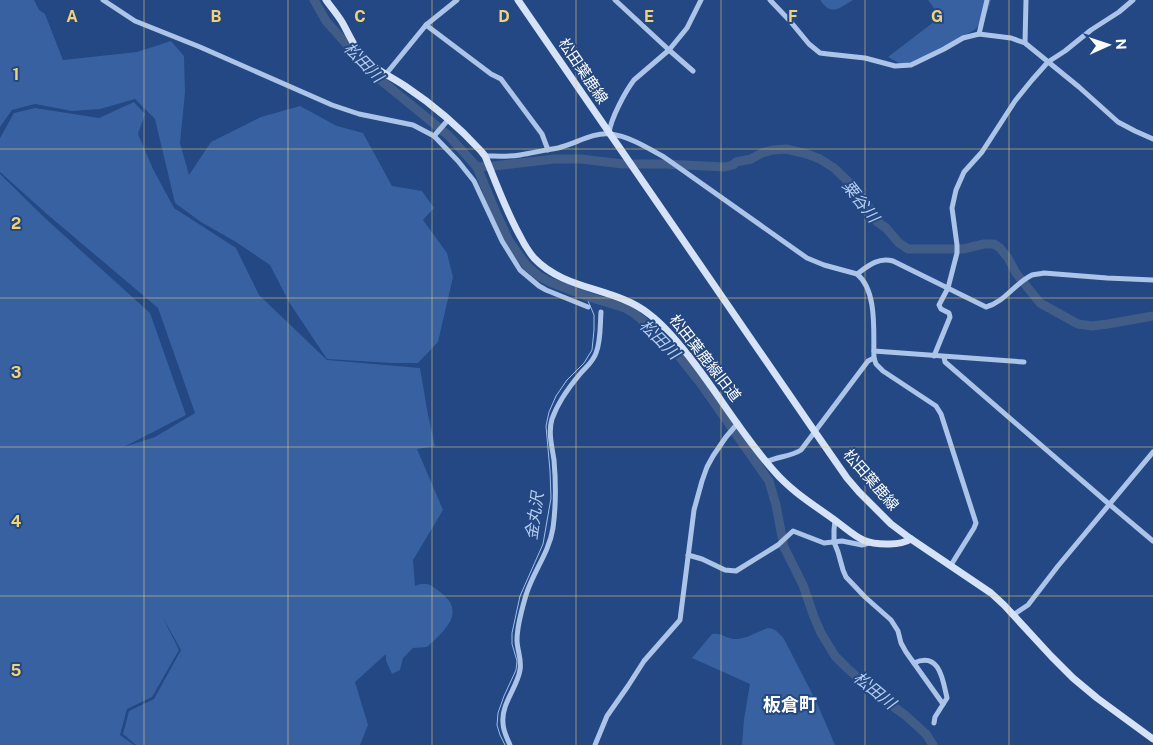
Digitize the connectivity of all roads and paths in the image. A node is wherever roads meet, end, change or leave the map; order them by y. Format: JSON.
{"nodes":[{"id":1,"x":103,"y":0,"type":"edge"},
{"id":2,"x":326,"y":0,"type":"edge"},
{"id":3,"x":457,"y":0,"type":"edge"},
{"id":4,"x":518,"y":0,"type":"edge"},
{"id":5,"x":615,"y":0,"type":"edge"},
{"id":6,"x":701,"y":0,"type":"edge"},
{"id":7,"x":770,"y":0,"type":"edge"},
{"id":8,"x":987,"y":0,"type":"edge"},
{"id":9,"x":1026,"y":0,"type":"edge"},
{"id":10,"x":1133,"y":0,"type":"edge"},
{"id":11,"x":426,"y":25,"type":"junction"},
{"id":12,"x":979,"y":34,"type":"junction"},
{"id":13,"x":1025,"y":43,"type":"junction"},
{"id":14,"x":669,"y":50,"type":"junction"},
{"id":15,"x":1048,"y":62,"type":"junction"},
{"id":16,"x":693,"y":71,"type":"dead end"},
{"id":17,"x":386,"y":74,"type":"junction"},
{"id":18,"x":447,"y":121,"type":"junction"},
{"id":19,"x":435,"y":134,"type":"junction"},
{"id":20,"x":609,"y":134,"type":"junction"},
{"id":21,"x":1153,"y":139,"type":"edge"},
{"id":22,"x":548,"y":150,"type":"junction"},
{"id":23,"x":485,"y":158,"type":"junction"},
{"id":24,"x":857,"y":274,"type":"junction"},
{"id":25,"x":1153,"y":280,"type":"edge"},
{"id":26,"x":948,"y":288,"type":"junction"},
{"id":27,"x":588,"y":307,"type":"dead end"},
{"id":28,"x":601,"y":312,"type":"dead end"},
{"id":29,"x":874,"y":351,"type":"junction"},
{"id":30,"x":934,"y":356,"type":"junction"},
{"id":31,"x":944,"y":357,"type":"junction"},
{"id":32,"x":874,"y":358,"type":"junction"},
{"id":33,"x":1024,"y":362,"type":"dead end"},
{"id":34,"x":738,"y":423,"type":"junction"},
{"id":35,"x":815,"y":432,"type":"junction"},
{"id":36,"x":1153,"y":452,"type":"edge"},
{"id":37,"x":766,"y":462,"type":"junction"},
{"id":38,"x":1108,"y":504,"type":"junction"},
{"id":39,"x":835,"y":520,"type":"junction"},
{"id":40,"x":911,"y":539,"type":"junction"},
{"id":41,"x":1153,"y":541,"type":"edge"},
{"id":42,"x":834,"y":542,"type":"junction"},
{"id":43,"x":869,"y":543,"type":"junction"},
{"id":44,"x":688,"y":555,"type":"junction"},
{"id":45,"x":951,"y":565,"type":"junction"},
{"id":46,"x":1013,"y":615,"type":"junction"},
{"id":47,"x":914,"y":663,"type":"junction"},
{"id":48,"x":943,"y":704,"type":"junction"},
{"id":49,"x":934,"y":723,"type":"dead end"},
{"id":50,"x":1153,"y":739,"type":"edge"},
{"id":51,"x":510,"y":745,"type":"edge"},
{"id":52,"x":595,"y":745,"type":"edge"}],
"edges":[{"from":1,"to":19,"type":"street"},
{"from":2,"to":17,"type":"main road"},
{"from":3,"to":11,"type":"street"},
{"from":4,"to":20,"type":"main road","name":"松田葉鹿線"},
{"from":5,"to":14,"type":"street"},
{"from":6,"to":14,"type":"street"},
{"from":7,"to":12,"type":"street"},
{"from":8,"to":12,"type":"street"},
{"from":9,"to":13,"type":"street"},
{"from":10,"to":15,"type":"street"},
{"from":11,"to":17,"type":"street"},
{"from":11,"to":22,"type":"street"},
{"from":12,"to":13,"type":"street"},
{"from":13,"to":15,"type":"street"},
{"from":14,"to":16,"type":"street"},
{"from":14,"to":20,"type":"street"},
{"from":15,"to":21,"type":"street"},
{"from":15,"to":26,"type":"street"},
{"from":17,"to":18,"type":"main road"},
{"from":18,"to":19,"type":"street"},
{"from":18,"to":23,"type":"main road"},
{"from":19,"to":27,"type":"street"},
{"from":20,"to":22,"type":"street"},
{"from":20,"to":24,"type":"street"},
{"from":20,"to":35,"type":"main road","name":"松田葉鹿線"},
{"from":22,"to":23,"type":"street"},
{"from":23,"to":34,"type":"main road","name":"松田葉鹿線旧道"},
{"from":24,"to":26,"type":"street"},
{"from":24,"to":29,"type":"street"},
{"from":25,"to":26,"type":"street"},
{"from":26,"to":30,"type":"street"},
{"from":28,"to":51,"type":"street"},
{"from":29,"to":30,"type":"street"},
{"from":29,"to":32,"type":"street"},
{"from":30,"to":31,"type":"street"},
{"from":31,"to":33,"type":"street"},
{"from":31,"to":38,"type":"street"},
{"from":32,"to":35,"type":"street"},
{"from":32,"to":45,"type":"street"},
{"from":34,"to":37,"type":"main road","name":"松田葉鹿線旧道"},
{"from":34,"to":44,"type":"street"},
{"from":35,"to":37,"type":"street"},
{"from":35,"to":40,"type":"main road","name":"松田葉鹿線"},
{"from":36,"to":38,"type":"street"},
{"from":37,"to":39,"type":"main road","name":"松田葉鹿線旧道"},
{"from":38,"to":41,"type":"street"},
{"from":38,"to":46,"type":"street"},
{"from":39,"to":42,"type":"street"},
{"from":39,"to":43,"type":"main road","name":"松田葉鹿線旧道"},
{"from":40,"to":43,"type":"main road","name":"松田葉鹿線旧道"},
{"from":40,"to":45,"type":"main road","name":"松田葉鹿線"},
{"from":42,"to":43,"type":"street"},
{"from":42,"to":44,"type":"street"},
{"from":42,"to":47,"type":"street"},
{"from":44,"to":52,"type":"street"},
{"from":45,"to":46,"type":"main road","name":"松田葉鹿線"},
{"from":46,"to":50,"type":"main road","name":"松田葉鹿線"},
{"from":47,"to":48,"type":"street"},
{"from":47,"to":48,"type":"street"},
{"from":48,"to":49,"type":"street"}]}
